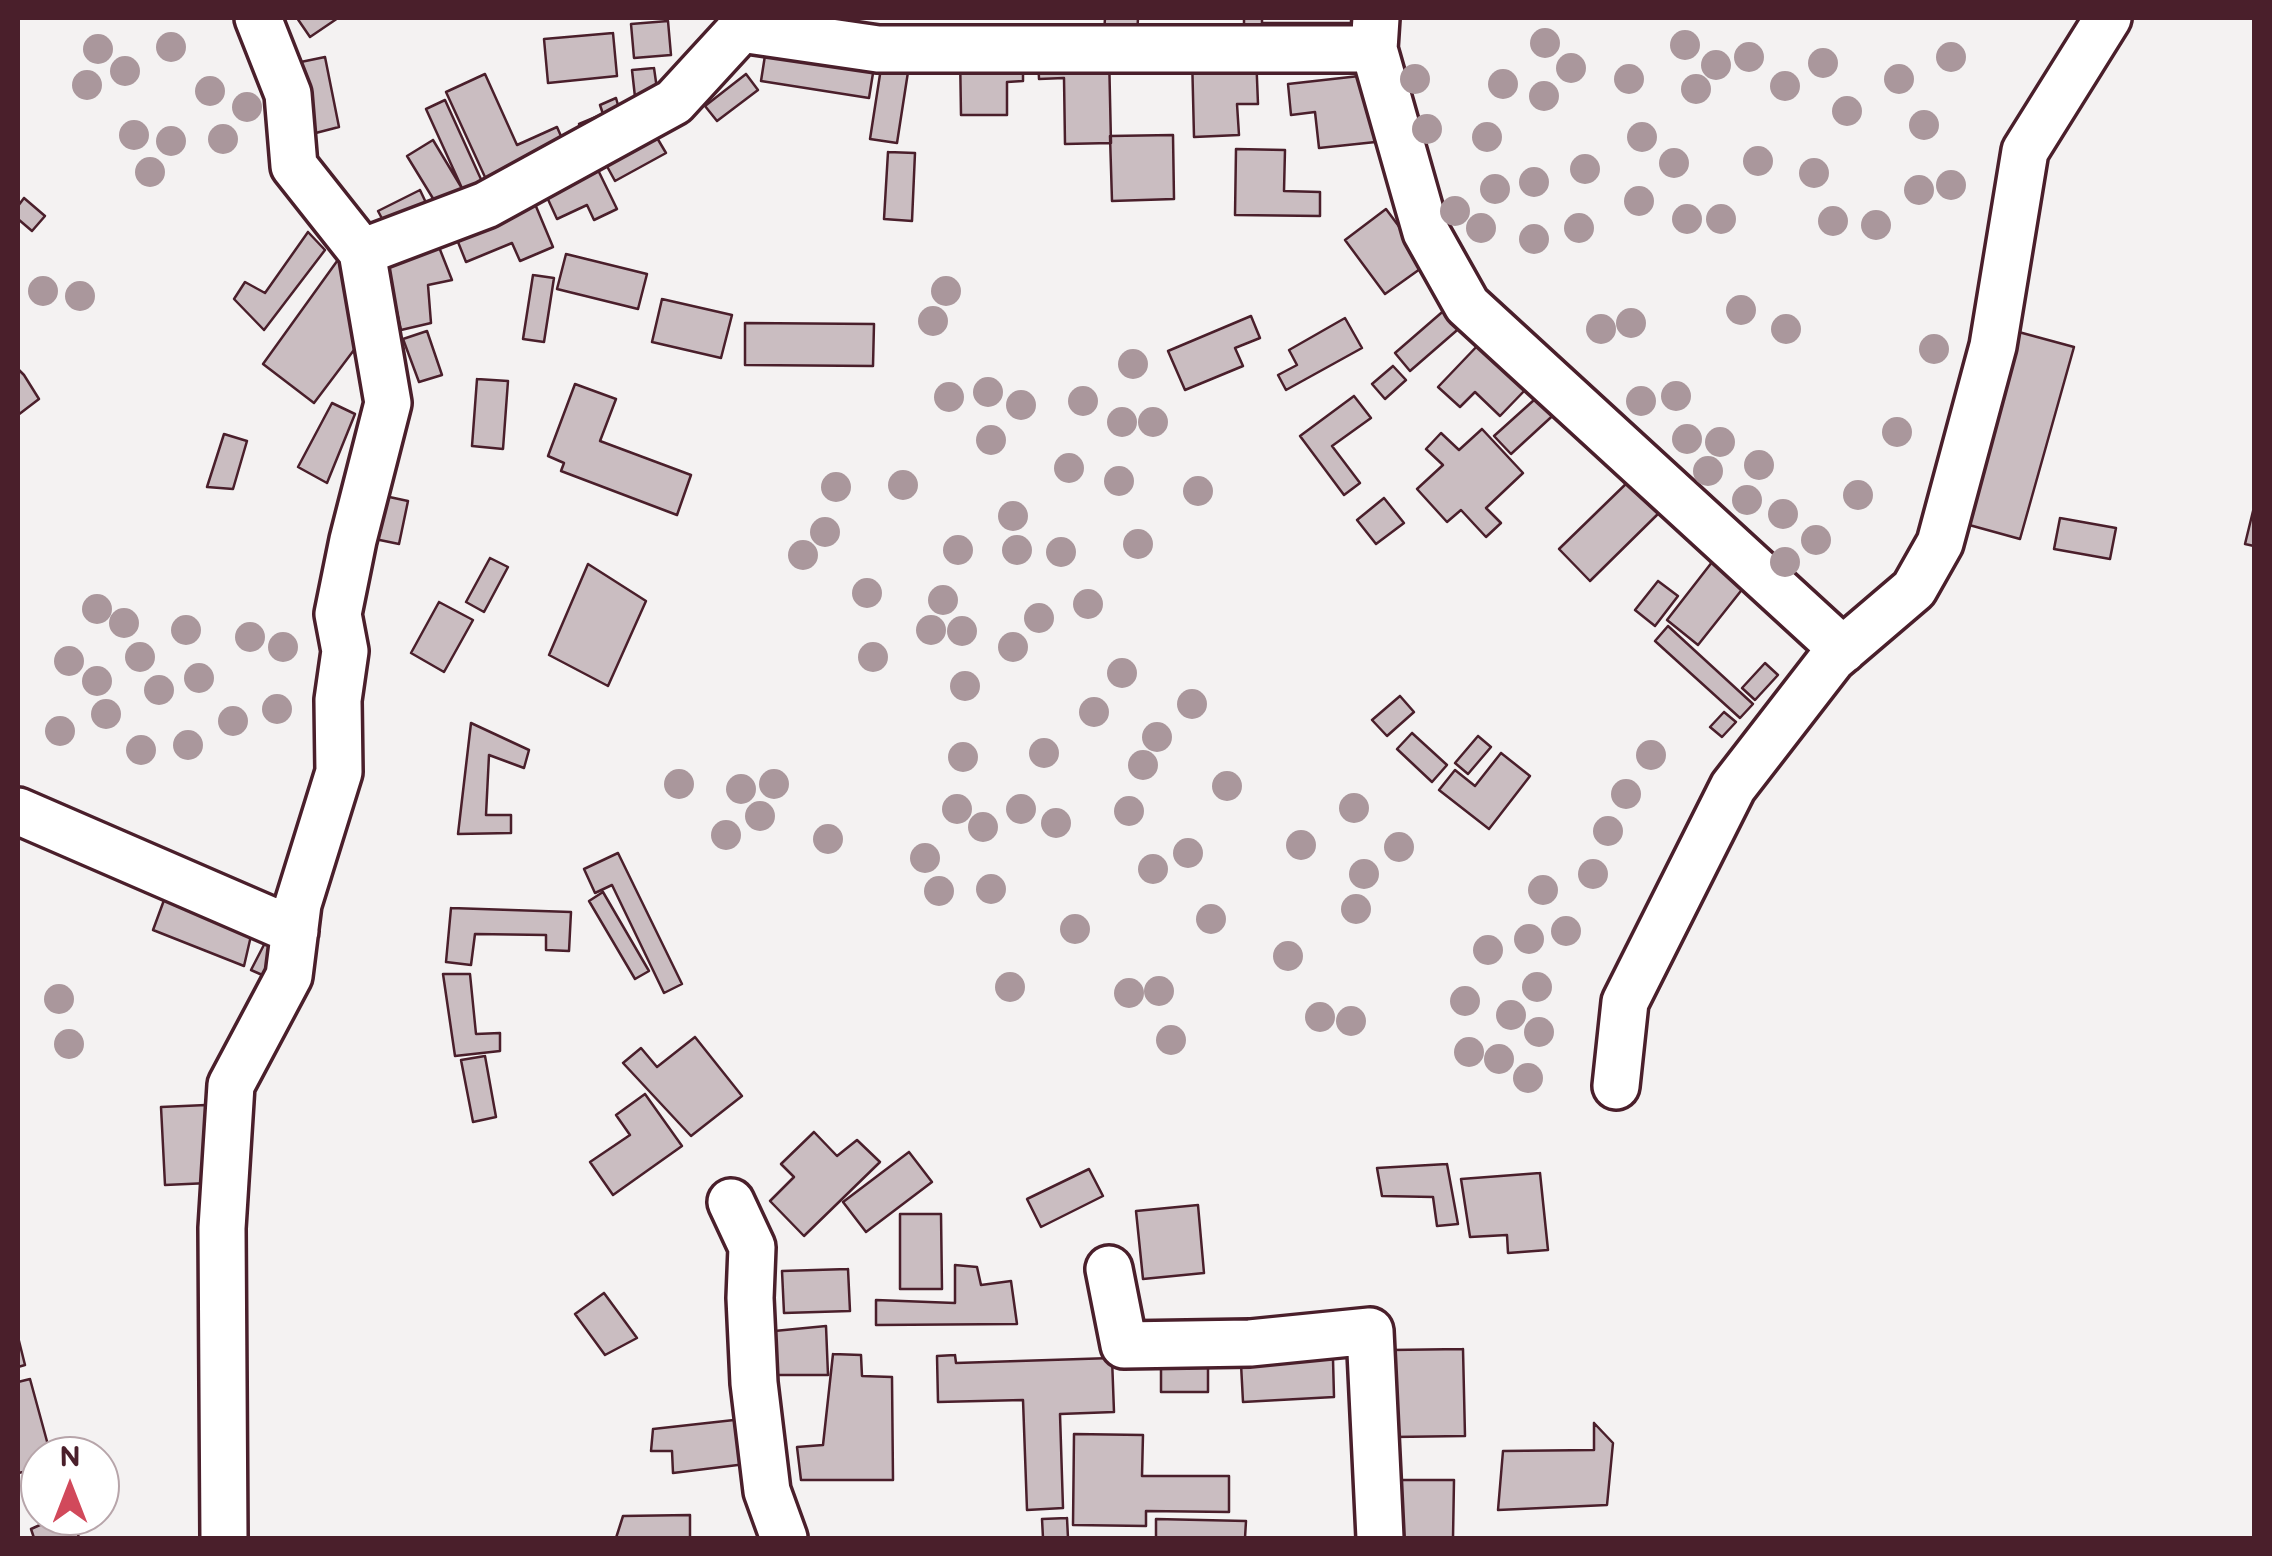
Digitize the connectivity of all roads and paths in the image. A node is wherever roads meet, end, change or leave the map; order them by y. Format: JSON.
{"nodes":[{"id":1,"x":258,"y":18,"type":"edge"},
{"id":2,"x":2108,"y":18,"type":"edge"},
{"id":3,"x":742,"y":23,"type":"edge"},
{"id":4,"x":1375,"y":34,"type":"edge"},
{"id":5,"x":362,"y":252,"type":"junction"},
{"id":6,"x":1843,"y":650,"type":"junction"},
{"id":7,"x":18,"y":811,"type":"edge"},
{"id":8,"x":295,"y":931,"type":"junction"},
{"id":9,"x":1616,"y":1086,"type":"dead end"},
{"id":10,"x":731,"y":1202,"type":"dead end"},
{"id":11,"x":1109,"y":1269,"type":"dead end"},
{"id":12,"x":224,"y":1538,"type":"edge"},
{"id":13,"x":784,"y":1538,"type":"edge"},
{"id":14,"x":1380,"y":1538,"type":"edge"}],
"edges":[{"from":1,"to":5,"type":"street"},
{"from":2,"to":6,"type":"street"},
{"from":3,"to":4,"type":"street"},
{"from":3,"to":5,"type":"street"},
{"from":4,"to":6,"type":"street"},
{"from":5,"to":8,"type":"street"},
{"from":6,"to":9,"type":"street"},
{"from":7,"to":8,"type":"street"},
{"from":8,"to":12,"type":"street"},
{"from":10,"to":13,"type":"street"},
{"from":11,"to":14,"type":"street"}]}
